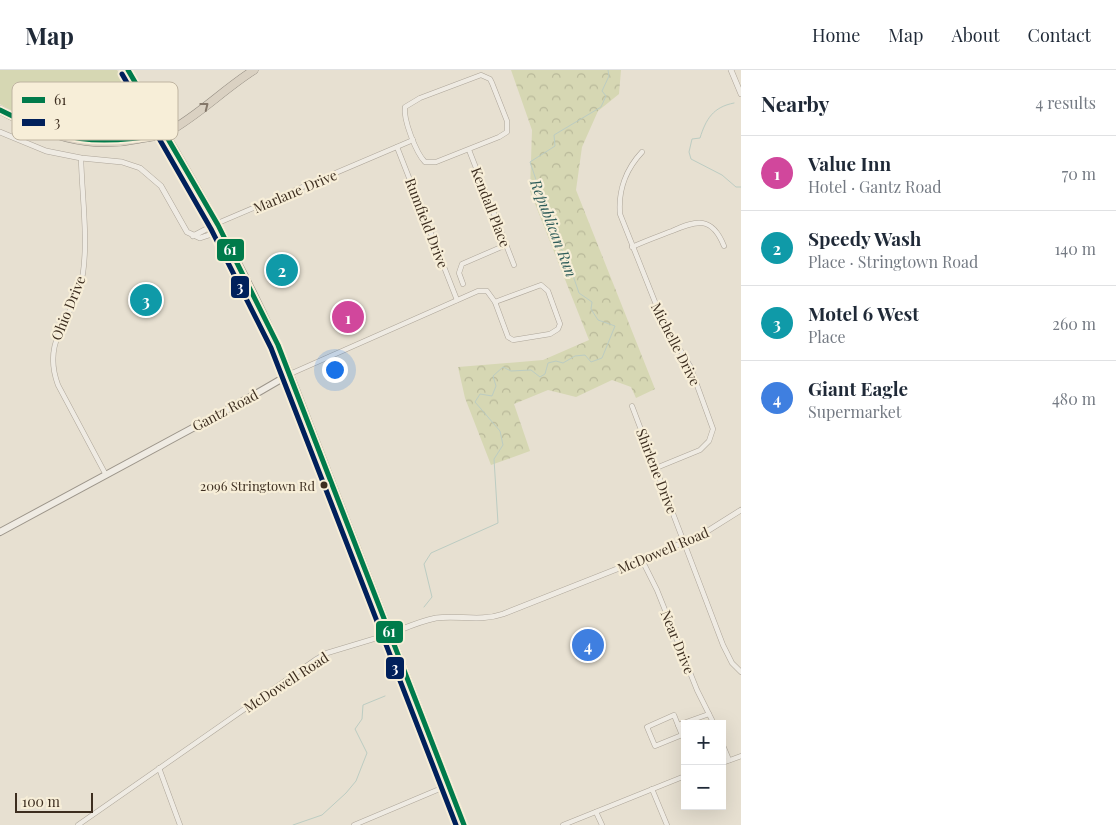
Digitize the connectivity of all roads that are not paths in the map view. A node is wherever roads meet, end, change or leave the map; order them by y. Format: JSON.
{"nodes":[{"id":1,"x":128,"y":70,"type":"edge"},
{"id":2,"x":254,"y":70,"type":"edge"},
{"id":3,"x":731,"y":70,"type":"edge"},
{"id":4,"x":135,"y":82,"type":"edge"},
{"id":5,"x":741,"y":94,"type":"edge"},
{"id":6,"x":0,"y":110,"type":"edge"},
{"id":7,"x":12,"y":116,"type":"edge"},
{"id":8,"x":178,"y":125,"type":"edge"},
{"id":9,"x":0,"y":132,"type":"edge"},
{"id":10,"x":12,"y":137,"type":"edge"},
{"id":11,"x":19,"y":140,"type":"edge"},
{"id":12,"x":73,"y":140,"type":"edge"},
{"id":13,"x":135,"y":140,"type":"edge"},
{"id":14,"x":170,"y":140,"type":"edge"},
{"id":15,"x":413,"y":140,"type":"junction"},
{"id":16,"x":396,"y":147,"type":"junction"},
{"id":17,"x":469,"y":150,"type":"junction"},
{"id":18,"x":642,"y":152,"type":"dead end"},
{"id":19,"x":81,"y":158,"type":"junction"},
{"id":20,"x":218,"y":223,"type":"junction"},
{"id":21,"x":224,"y":235,"type":"junction"},
{"id":22,"x":193,"y":236,"type":"junction"},
{"id":23,"x":506,"y":245,"type":"junction"},
{"id":24,"x":724,"y":246,"type":"dead end"},
{"id":25,"x":632,"y":247,"type":"junction"},
{"id":26,"x":514,"y":265,"type":"dead end"},
{"id":27,"x":463,"y":284,"type":"dead end"},
{"id":28,"x":457,"y":300,"type":"junction"},
{"id":29,"x":495,"y":302,"type":"junction"},
{"id":30,"x":290,"y":374,"type":"junction"},
{"id":31,"x":632,"y":406,"type":"dead end"},
{"id":32,"x":656,"y":468,"type":"junction"},
{"id":33,"x":106,"y":474,"type":"junction"},
{"id":34,"x":741,"y":510,"type":"edge"},
{"id":35,"x":0,"y":532,"type":"edge"},
{"id":36,"x":683,"y":543,"type":"junction"},
{"id":37,"x":642,"y":560,"type":"junction"},
{"id":38,"x":390,"y":634,"type":"junction"},
{"id":39,"x":741,"y":672,"type":"edge"},
{"id":40,"x":710,"y":714,"type":"junction"},
{"id":41,"x":712,"y":720,"type":"edge"},
{"id":42,"x":678,"y":725,"type":"junction"},
{"id":43,"x":726,"y":753,"type":"edge"},
{"id":44,"x":741,"y":756,"type":"edge"},
{"id":45,"x":729,"y":760,"type":"junction"},
{"id":46,"x":726,"y":761,"type":"edge"},
{"id":47,"x":159,"y":768,"type":"junction"},
{"id":48,"x":681,"y":778,"type":"edge"},
{"id":49,"x":449,"y":784,"type":"junction"},
{"id":50,"x":652,"y":789,"type":"junction"},
{"id":51,"x":596,"y":812,"type":"junction"},
{"id":52,"x":78,"y":825,"type":"edge"},
{"id":53,"x":180,"y":825,"type":"edge"},
{"id":54,"x":354,"y":825,"type":"edge"},
{"id":55,"x":464,"y":825,"type":"edge"},
{"id":56,"x":563,"y":825,"type":"edge"},
{"id":57,"x":602,"y":825,"type":"edge"},
{"id":58,"x":667,"y":825,"type":"edge"}],
"edges":[{"from":1,"to":4,"type":"main road"},
{"from":8,"to":2,"type":"highway","one_way":true},
{"from":3,"to":5,"type":"street"},
{"from":6,"to":7,"type":"highway"},
{"from":9,"to":10,"type":"street"},
{"from":11,"to":19,"type":"street"},
{"from":12,"to":13,"type":"highway"},
{"from":14,"to":20,"type":"main road"},
{"from":15,"to":16,"type":"street","name":"Marlane Drive"},
{"from":15,"to":17,"type":"street"},
{"from":15,"to":17,"type":"street"},
{"from":16,"to":20,"type":"street","name":"Marlane Drive"},
{"from":16,"to":28,"type":"street","name":"Rumfield Drive"},
{"from":17,"to":23,"type":"street","name":"Kendall Place"},
{"from":18,"to":25,"type":"street"},
{"from":19,"to":22,"type":"street"},
{"from":19,"to":33,"type":"street","name":"Ohio Drive"},
{"from":20,"to":21,"type":"main road"},
{"from":20,"to":22,"type":"street","name":"Marlane Drive"},
{"from":21,"to":22,"type":"street"},
{"from":21,"to":30,"type":"main road"},
{"from":23,"to":26,"type":"street","name":"Kendall Place"},
{"from":23,"to":27,"type":"street"},
{"from":24,"to":25,"type":"street"},
{"from":25,"to":32,"type":"street","name":"Michelle Drive"},
{"from":28,"to":29,"type":"street","name":"Gantz Road"},
{"from":28,"to":30,"type":"street","name":"Gantz Road"},
{"from":29,"to":29,"type":"street"},
{"from":30,"to":33,"type":"main road","name":"Gantz Road"},
{"from":30,"to":38,"type":"main road"},
{"from":31,"to":32,"type":"street","name":"Shirlene Drive"},
{"from":32,"to":36,"type":"street","name":"Shirlene Drive"},
{"from":33,"to":35,"type":"main road","name":"Gantz Road"},
{"from":34,"to":36,"type":"street","name":"McDowell Road"},
{"from":36,"to":37,"type":"street","name":"McDowell Road"},
{"from":36,"to":39,"type":"street","name":"Shirlene Drive"},
{"from":37,"to":38,"type":"street","name":"McDowell Road"},
{"from":37,"to":40,"type":"street","name":"Near Drive"},
{"from":38,"to":47,"type":"street","name":"McDowell Road"},
{"from":38,"to":49,"type":"main road"},
{"from":40,"to":41,"type":"street","name":"Near Drive"},
{"from":40,"to":42,"type":"street"},
{"from":42,"to":42,"type":"street"},
{"from":43,"to":45,"type":"street"},
{"from":44,"to":45,"type":"street"},
{"from":45,"to":46,"type":"street"},
{"from":47,"to":52,"type":"street","name":"McDowell Road"},
{"from":47,"to":53,"type":"street"},
{"from":48,"to":50,"type":"street"},
{"from":49,"to":54,"type":"street"},
{"from":49,"to":55,"type":"main road"},
{"from":50,"to":51,"type":"street"},
{"from":50,"to":58,"type":"street"},
{"from":51,"to":56,"type":"street"},
{"from":51,"to":57,"type":"street"}]}
